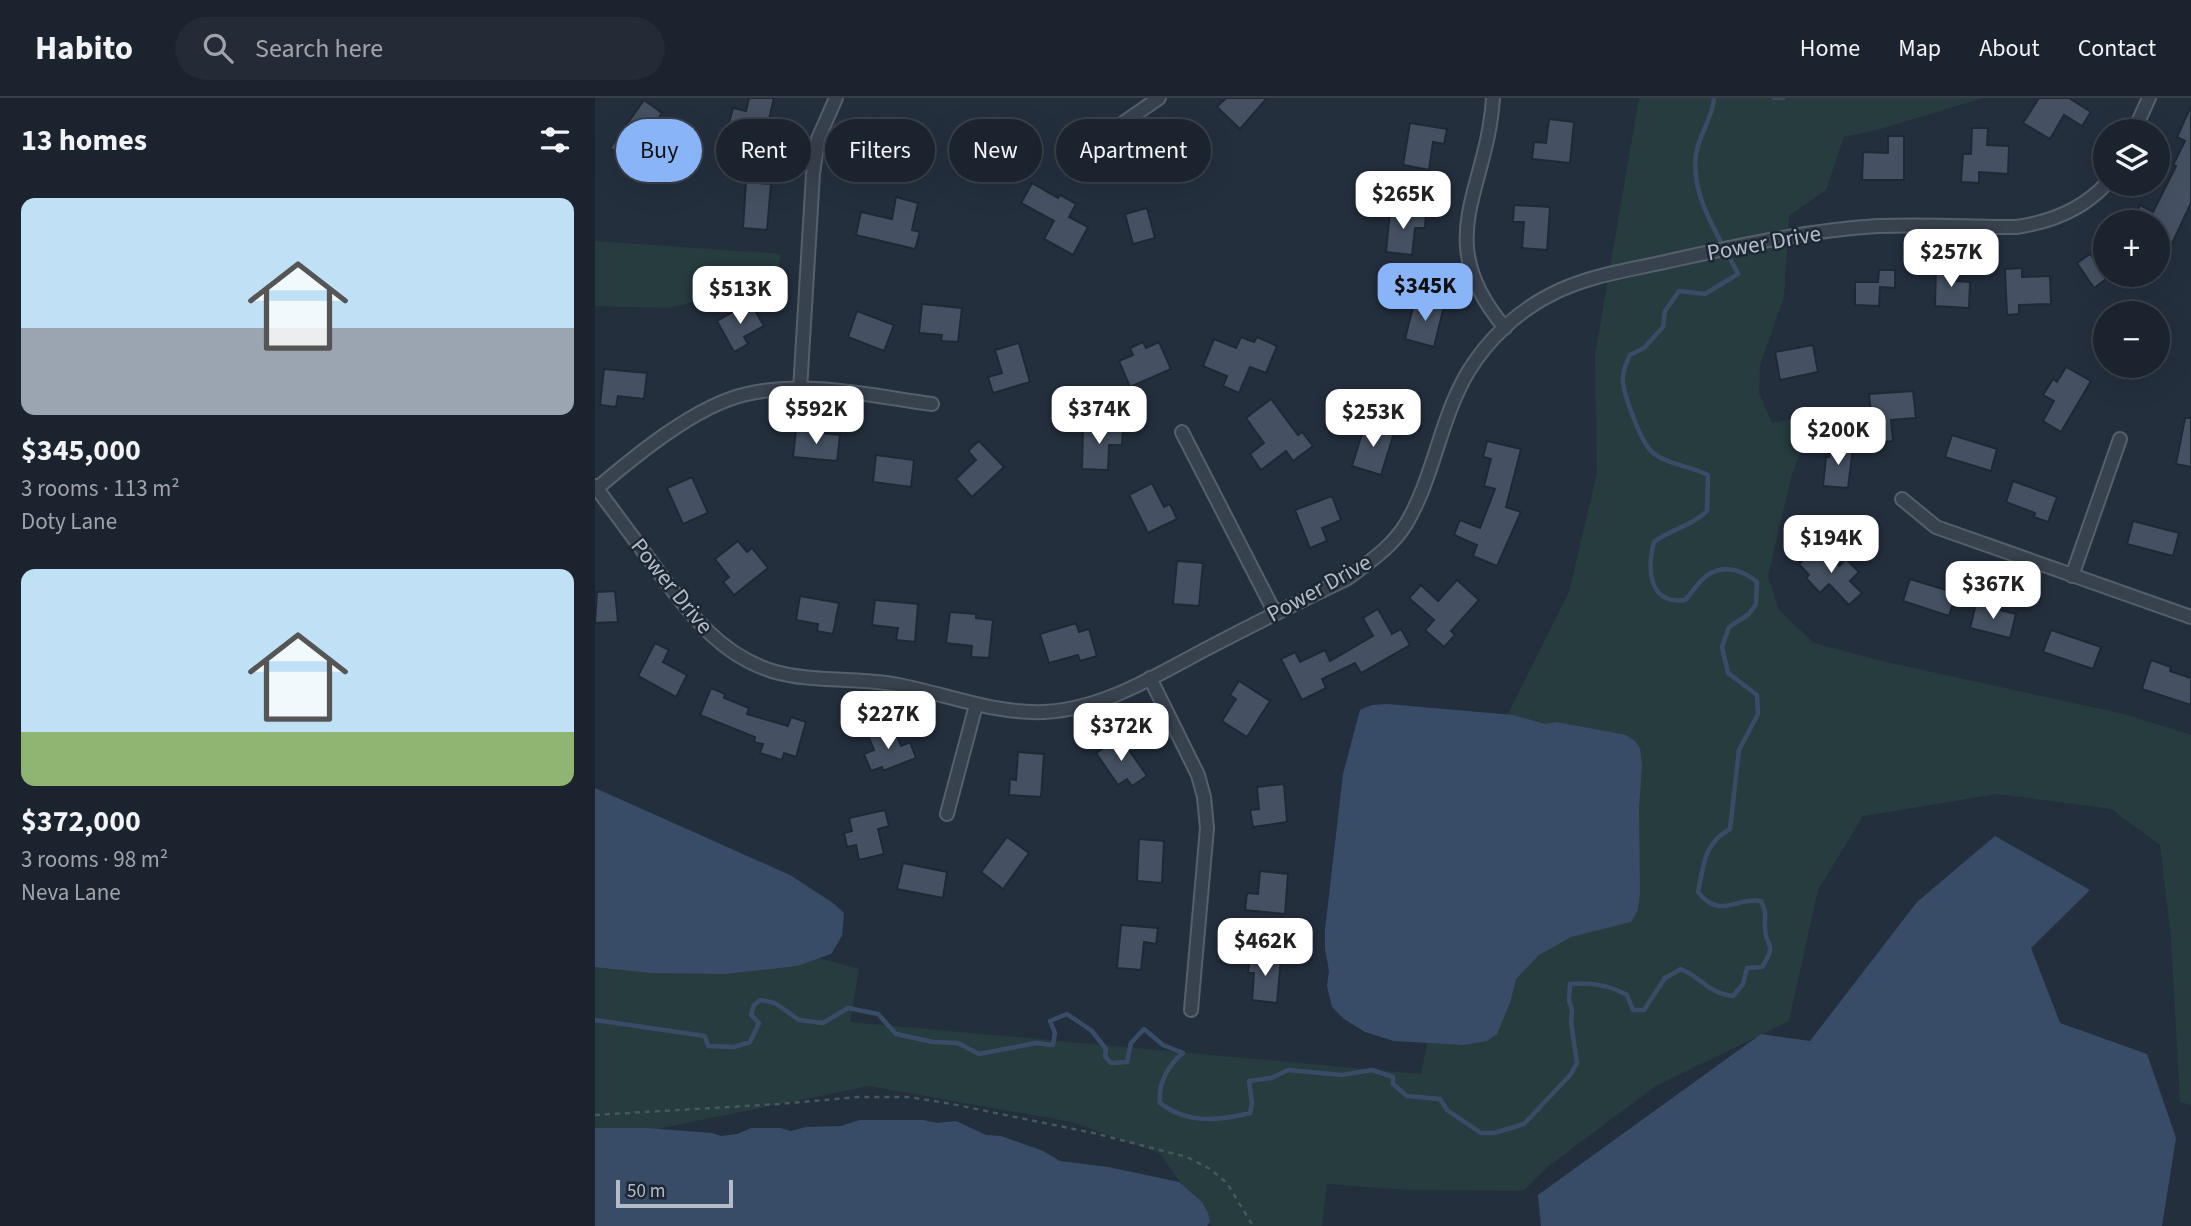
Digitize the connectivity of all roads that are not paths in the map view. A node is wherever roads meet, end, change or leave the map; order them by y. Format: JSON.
{"nodes":[{"id":1,"x":836,"y":98,"type":"edge"},
{"id":2,"x":1159,"y":98,"type":"edge"},
{"id":3,"x":1493,"y":98,"type":"edge"},
{"id":4,"x":2149,"y":98,"type":"edge"},
{"id":5,"x":1129,"y":119,"type":"edge"},
{"id":6,"x":2139,"y":119,"type":"edge"},
{"id":7,"x":2093,"y":196,"type":"edge"},
{"id":8,"x":1505,"y":328,"type":"junction"},
{"id":9,"x":800,"y":390,"type":"junction"},
{"id":10,"x":932,"y":404,"type":"dead end"},
{"id":11,"x":1182,"y":432,"type":"dead end"},
{"id":12,"x":2120,"y":439,"type":"dead end"},
{"id":13,"x":596,"y":488,"type":"edge"},
{"id":14,"x":1902,"y":499,"type":"dead end"},
{"id":15,"x":2072,"y":576,"type":"junction"},
{"id":16,"x":1275,"y":613,"type":"junction"},
{"id":17,"x":2191,"y":617,"type":"edge"},
{"id":18,"x":1150,"y":678,"type":"junction"},
{"id":19,"x":976,"y":705,"type":"junction"},
{"id":20,"x":947,"y":814,"type":"dead end"},
{"id":21,"x":1191,"y":1010,"type":"dead end"}],
"edges":[{"from":1,"to":9,"type":"street"},
{"from":2,"to":5,"type":"street"},
{"from":3,"to":8,"type":"street"},
{"from":4,"to":6,"type":"street"},
{"from":7,"to":8,"type":"street","name":"Power Drive"},
{"from":8,"to":16,"type":"street","name":"Power Drive"},
{"from":9,"to":10,"type":"street"},
{"from":9,"to":13,"type":"street"},
{"from":11,"to":16,"type":"street"},
{"from":12,"to":15,"type":"street"},
{"from":13,"to":19,"type":"street","name":"Power Drive"},
{"from":14,"to":15,"type":"street"},
{"from":15,"to":17,"type":"street"},
{"from":16,"to":18,"type":"street","name":"Power Drive"},
{"from":18,"to":19,"type":"street","name":"Power Drive"},
{"from":18,"to":21,"type":"street"},
{"from":19,"to":20,"type":"street"}]}
